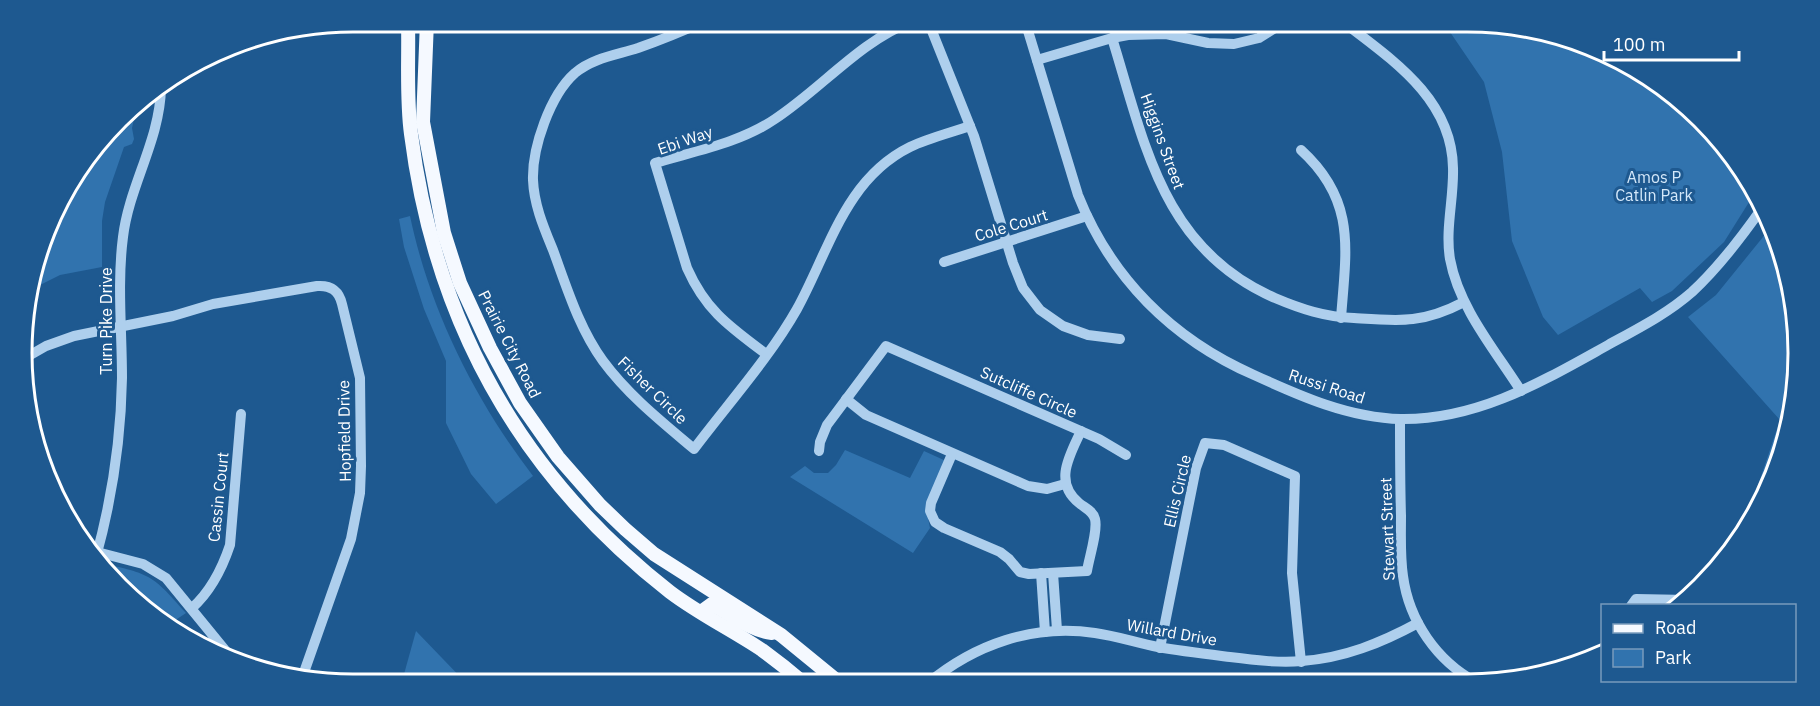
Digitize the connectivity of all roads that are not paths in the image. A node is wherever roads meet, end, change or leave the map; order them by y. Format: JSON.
{"nodes":[{"id":1,"x":408,"y":32,"type":"edge"},
{"id":2,"x":426,"y":32,"type":"edge"},
{"id":3,"x":679,"y":32,"type":"edge"},
{"id":4,"x":890,"y":32,"type":"edge"},
{"id":5,"x":932,"y":32,"type":"edge"},
{"id":6,"x":1028,"y":32,"type":"edge"},
{"id":7,"x":1269,"y":32,"type":"edge"},
{"id":8,"x":1355,"y":32,"type":"edge"},
{"id":9,"x":1112,"y":38,"type":"junction"},
{"id":10,"x":1037,"y":60,"type":"junction"},
{"id":11,"x":161,"y":95,"type":"edge"},
{"id":12,"x":970,"y":126,"type":"junction"},
{"id":13,"x":1301,"y":150,"type":"dead end"},
{"id":14,"x":1757,"y":215,"type":"edge"},
{"id":15,"x":1087,"y":216,"type":"junction"},
{"id":16,"x":1007,"y":242,"type":"junction"},
{"id":17,"x":944,"y":262,"type":"dead end"},
{"id":18,"x":1464,"y":302,"type":"junction"},
{"id":19,"x":1341,"y":318,"type":"junction"},
{"id":20,"x":122,"y":327,"type":"junction"},
{"id":21,"x":1120,"y":339,"type":"dead end"},
{"id":22,"x":766,"y":354,"type":"junction"},
{"id":23,"x":32,"y":355,"type":"edge"},
{"id":24,"x":1521,"y":392,"type":"junction"},
{"id":25,"x":846,"y":399,"type":"junction"},
{"id":26,"x":241,"y":414,"type":"dead end"},
{"id":27,"x":1400,"y":419,"type":"junction"},
{"id":28,"x":1081,"y":431,"type":"junction"},
{"id":29,"x":819,"y":451,"type":"dead end"},
{"id":30,"x":952,"y":454,"type":"junction"},
{"id":31,"x":1126,"y":455,"type":"dead end"},
{"id":32,"x":1065,"y":484,"type":"junction"},
{"id":33,"x":97,"y":548,"type":"edge"},
{"id":34,"x":103,"y":556,"type":"edge"},
{"id":35,"x":1041,"y":573,"type":"junction"},
{"id":36,"x":1053,"y":573,"type":"junction"},
{"id":37,"x":1673,"y":600,"type":"edge"},
{"id":38,"x":1632,"y":604,"type":"edge"},
{"id":39,"x":192,"y":608,"type":"junction"},
{"id":40,"x":700,"y":612,"type":"junction"},
{"id":41,"x":1418,"y":623,"type":"junction"},
{"id":42,"x":1057,"y":630,"type":"junction"},
{"id":43,"x":1045,"y":632,"type":"junction"},
{"id":44,"x":780,"y":634,"type":"junction"},
{"id":45,"x":222,"y":646,"type":"edge"},
{"id":46,"x":1160,"y":648,"type":"junction"},
{"id":47,"x":1301,"y":662,"type":"junction"},
{"id":48,"x":305,"y":671,"type":"edge"},
{"id":49,"x":792,"y":674,"type":"edge"},
{"id":50,"x":830,"y":674,"type":"edge"},
{"id":51,"x":938,"y":674,"type":"edge"},
{"id":52,"x":1465,"y":674,"type":"edge"}],
"edges":[{"from":1,"to":40,"type":"main road","name":"Prairie City Road"},
{"from":2,"to":44,"type":"main road","name":"Prairie City Road"},
{"from":3,"to":22,"type":"street","name":"Fisher Circle"},
{"from":4,"to":22,"type":"street","name":"Ebi Way"},
{"from":5,"to":12,"type":"street"},
{"from":6,"to":10,"type":"street","name":"Russi Road"},
{"from":7,"to":9,"type":"street"},
{"from":8,"to":18,"type":"street"},
{"from":9,"to":10,"type":"street"},
{"from":9,"to":19,"type":"street","name":"Higgins Street"},
{"from":10,"to":15,"type":"street","name":"Russi Road"},
{"from":11,"to":20,"type":"street","name":"Turn Pike Drive"},
{"from":12,"to":16,"type":"street"},
{"from":12,"to":22,"type":"street","name":"Fisher Circle"},
{"from":13,"to":19,"type":"street"},
{"from":14,"to":24,"type":"street","name":"Russi Road"},
{"from":15,"to":16,"type":"street","name":"Cole Court"},
{"from":15,"to":27,"type":"street","name":"Russi Road"},
{"from":16,"to":17,"type":"street","name":"Cole Court"},
{"from":16,"to":21,"type":"street"},
{"from":18,"to":19,"type":"street","name":"Higgins Street"},
{"from":18,"to":24,"type":"street"},
{"from":20,"to":23,"type":"street","name":"Hopfield Drive"},
{"from":20,"to":33,"type":"street","name":"Turn Pike Drive"},
{"from":20,"to":48,"type":"street","name":"Hopfield Drive"},
{"from":24,"to":27,"type":"street","name":"Russi Road"},
{"from":25,"to":28,"type":"street","name":"Sutcliffe Circle"},
{"from":25,"to":29,"type":"street"},
{"from":25,"to":30,"type":"street"},
{"from":26,"to":39,"type":"street","name":"Cassin Court"},
{"from":27,"to":41,"type":"street","name":"Stewart Street"},
{"from":28,"to":31,"type":"street"},
{"from":28,"to":32,"type":"street","name":"Sutcliffe Circle"},
{"from":30,"to":32,"type":"street"},
{"from":30,"to":35,"type":"street"},
{"from":32,"to":36,"type":"street"},
{"from":34,"to":39,"type":"street"},
{"from":35,"to":36,"type":"street"},
{"from":35,"to":43,"type":"street"},
{"from":36,"to":42,"type":"street"},
{"from":37,"to":38,"type":"street"},
{"from":39,"to":45,"type":"street"},
{"from":40,"to":44,"type":"main road"},
{"from":40,"to":49,"type":"main road","name":"Prairie City Road"},
{"from":41,"to":47,"type":"street","name":"Willard Drive"},
{"from":41,"to":52,"type":"street","name":"Stewart Street"},
{"from":42,"to":43,"type":"street","name":"Willard Drive"},
{"from":42,"to":46,"type":"street","name":"Willard Drive"},
{"from":43,"to":51,"type":"street","name":"Willard Drive"},
{"from":44,"to":50,"type":"main road","name":"Prairie City Road"},
{"from":46,"to":47,"type":"street","name":"Willard Drive"},
{"from":46,"to":47,"type":"street","name":"Ellis Circle"}]}
